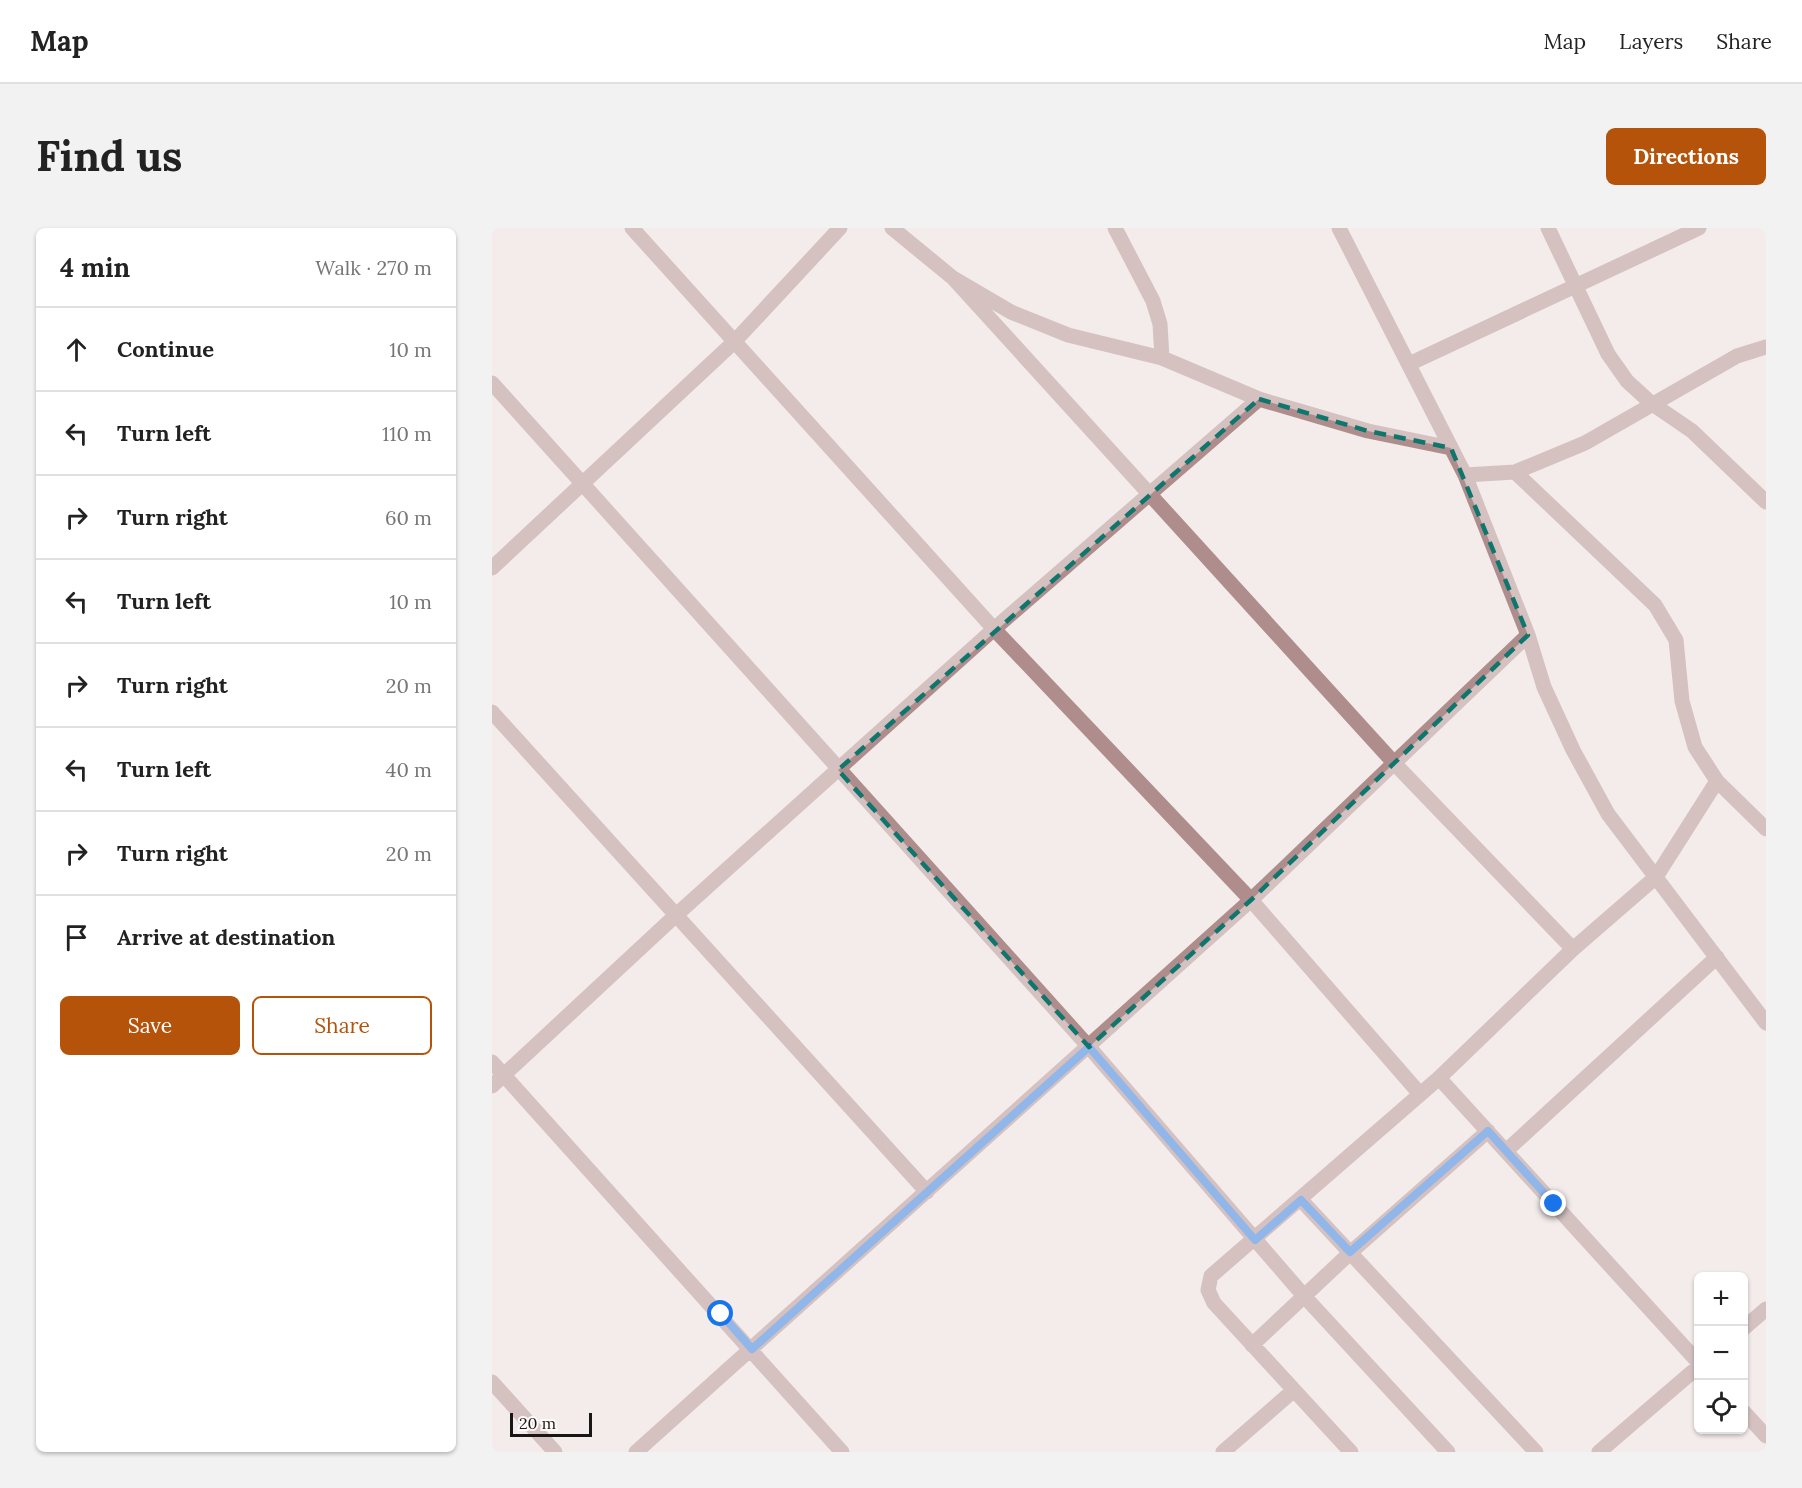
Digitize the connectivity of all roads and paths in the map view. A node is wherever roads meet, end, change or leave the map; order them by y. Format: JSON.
{"nodes":[{"id":1,"x":632,"y":228,"type":"edge"},
{"id":2,"x":840,"y":228,"type":"edge"},
{"id":3,"x":892,"y":228,"type":"edge"},
{"id":4,"x":1115,"y":228,"type":"edge"},
{"id":5,"x":1339,"y":228,"type":"edge"},
{"id":6,"x":1548,"y":228,"type":"edge"},
{"id":7,"x":1699,"y":228,"type":"edge"},
{"id":8,"x":953,"y":278,"type":"junction"},
{"id":9,"x":1575,"y":288,"type":"junction"},
{"id":10,"x":734,"y":342,"type":"junction"},
{"id":11,"x":1766,"y":347,"type":"edge"},
{"id":12,"x":1162,"y":358,"type":"junction"},
{"id":13,"x":1409,"y":364,"type":"junction"},
{"id":14,"x":492,"y":383,"type":"edge"},
{"id":15,"x":1259,"y":399,"type":"junction"},
{"id":16,"x":1651,"y":403,"type":"junction"},
{"id":17,"x":1451,"y":448,"type":"junction"},
{"id":18,"x":1515,"y":472,"type":"junction"},
{"id":19,"x":1466,"y":475,"type":"junction"},
{"id":20,"x":580,"y":484,"type":"junction"},
{"id":21,"x":1147,"y":494,"type":"junction"},
{"id":22,"x":1766,"y":502,"type":"edge"},
{"id":23,"x":492,"y":568,"type":"edge"},
{"id":24,"x":994,"y":629,"type":"junction"},
{"id":25,"x":1528,"y":635,"type":"junction"},
{"id":26,"x":492,"y":712,"type":"edge"},
{"id":27,"x":1395,"y":764,"type":"junction"},
{"id":28,"x":838,"y":770,"type":"junction"},
{"id":29,"x":1717,"y":781,"type":"junction"},
{"id":30,"x":1766,"y":829,"type":"edge"},
{"id":31,"x":1656,"y":877,"type":"junction"},
{"id":32,"x":1251,"y":900,"type":"junction"},
{"id":33,"x":675,"y":916,"type":"junction"},
{"id":34,"x":1573,"y":949,"type":"junction"},
{"id":35,"x":1717,"y":957,"type":"junction"},
{"id":36,"x":1766,"y":1023,"type":"edge"},
{"id":37,"x":1089,"y":1047,"type":"junction"},
{"id":38,"x":492,"y":1062,"type":"edge"},
{"id":39,"x":504,"y":1075,"type":"junction"},
{"id":40,"x":1439,"y":1077,"type":"junction"},
{"id":41,"x":492,"y":1086,"type":"edge"},
{"id":42,"x":1420,"y":1094,"type":"junction"},
{"id":43,"x":1488,"y":1131,"type":"junction"},
{"id":44,"x":1506,"y":1151,"type":"junction"},
{"id":45,"x":927,"y":1192,"type":"junction"},
{"id":46,"x":1301,"y":1200,"type":"junction"},
{"id":47,"x":1255,"y":1240,"type":"junction"},
{"id":48,"x":1350,"y":1252,"type":"junction"},
{"id":49,"x":1304,"y":1296,"type":"junction"},
{"id":50,"x":1766,"y":1309,"type":"edge"},
{"id":51,"x":1745,"y":1326,"type":"edge"},
{"id":52,"x":1252,"y":1345,"type":"junction"},
{"id":53,"x":752,"y":1349,"type":"junction"},
{"id":54,"x":1694,"y":1360,"type":"edge"},
{"id":55,"x":1694,"y":1368,"type":"edge"},
{"id":56,"x":492,"y":1382,"type":"edge"},
{"id":57,"x":1294,"y":1390,"type":"junction"},
{"id":58,"x":1748,"y":1417,"type":"edge"},
{"id":59,"x":1766,"y":1436,"type":"edge"},
{"id":60,"x":1231,"y":1450,"type":"edge"},
{"id":61,"x":555,"y":1452,"type":"edge"},
{"id":62,"x":636,"y":1452,"type":"edge"},
{"id":63,"x":842,"y":1452,"type":"edge"},
{"id":64,"x":1351,"y":1452,"type":"edge"},
{"id":65,"x":1448,"y":1452,"type":"edge"},
{"id":66,"x":1536,"y":1452,"type":"edge"},
{"id":67,"x":1599,"y":1452,"type":"edge"}],
"edges":[{"from":1,"to":10,"type":"street"},
{"from":2,"to":10,"type":"street"},
{"from":3,"to":8,"type":"street"},
{"from":4,"to":12,"type":"street"},
{"from":5,"to":13,"type":"street"},
{"from":6,"to":9,"type":"street"},
{"from":7,"to":9,"type":"street"},
{"from":8,"to":12,"type":"street"},
{"from":8,"to":21,"type":"street"},
{"from":9,"to":13,"type":"street"},
{"from":9,"to":16,"type":"street"},
{"from":10,"to":20,"type":"street"},
{"from":10,"to":24,"type":"street"},
{"from":11,"to":16,"type":"street"},
{"from":12,"to":15,"type":"street"},
{"from":13,"to":17,"type":"street"},
{"from":14,"to":20,"type":"street"},
{"from":15,"to":17,"type":"street"},
{"from":15,"to":21,"type":"street"},
{"from":16,"to":18,"type":"street"},
{"from":16,"to":22,"type":"street"},
{"from":17,"to":19,"type":"street"},
{"from":18,"to":19,"type":"street"},
{"from":18,"to":29,"type":"street"},
{"from":19,"to":25,"type":"street"},
{"from":20,"to":23,"type":"street"},
{"from":20,"to":28,"type":"street"},
{"from":21,"to":24,"type":"street"},
{"from":21,"to":27,"type":"street"},
{"from":24,"to":28,"type":"street"},
{"from":24,"to":32,"type":"street"},
{"from":25,"to":27,"type":"street"},
{"from":25,"to":31,"type":"street"},
{"from":26,"to":33,"type":"street"},
{"from":27,"to":32,"type":"street"},
{"from":27,"to":34,"type":"street"},
{"from":28,"to":33,"type":"street"},
{"from":28,"to":37,"type":"street"},
{"from":29,"to":30,"type":"street"},
{"from":29,"to":31,"type":"street"},
{"from":31,"to":34,"type":"street"},
{"from":31,"to":35,"type":"street"},
{"from":32,"to":37,"type":"street"},
{"from":32,"to":42,"type":"street"},
{"from":33,"to":39,"type":"street"},
{"from":33,"to":45,"type":"street"},
{"from":34,"to":40,"type":"street"},
{"from":35,"to":36,"type":"street"},
{"from":35,"to":44,"type":"street"},
{"from":37,"to":45,"type":"street"},
{"from":37,"to":47,"type":"street"},
{"from":38,"to":39,"type":"street"},
{"from":39,"to":41,"type":"street"},
{"from":39,"to":53,"type":"street"},
{"from":40,"to":42,"type":"street"},
{"from":40,"to":43,"type":"street"},
{"from":42,"to":46,"type":"street"},
{"from":43,"to":44,"type":"street"},
{"from":43,"to":48,"type":"street"},
{"from":44,"to":54,"type":"street"},
{"from":45,"to":53,"type":"street"},
{"from":46,"to":47,"type":"street"},
{"from":46,"to":48,"type":"street"},
{"from":47,"to":49,"type":"street"},
{"from":47,"to":52,"type":"street"},
{"from":48,"to":49,"type":"street"},
{"from":48,"to":66,"type":"street"},
{"from":49,"to":52,"type":"street"},
{"from":49,"to":65,"type":"street"},
{"from":50,"to":51,"type":"street"},
{"from":52,"to":57,"type":"street"},
{"from":53,"to":62,"type":"street"},
{"from":53,"to":63,"type":"street"},
{"from":55,"to":67,"type":"street"},
{"from":56,"to":61,"type":"street"},
{"from":57,"to":60,"type":"street"},
{"from":57,"to":64,"type":"street"},
{"from":58,"to":59,"type":"street"}]}
